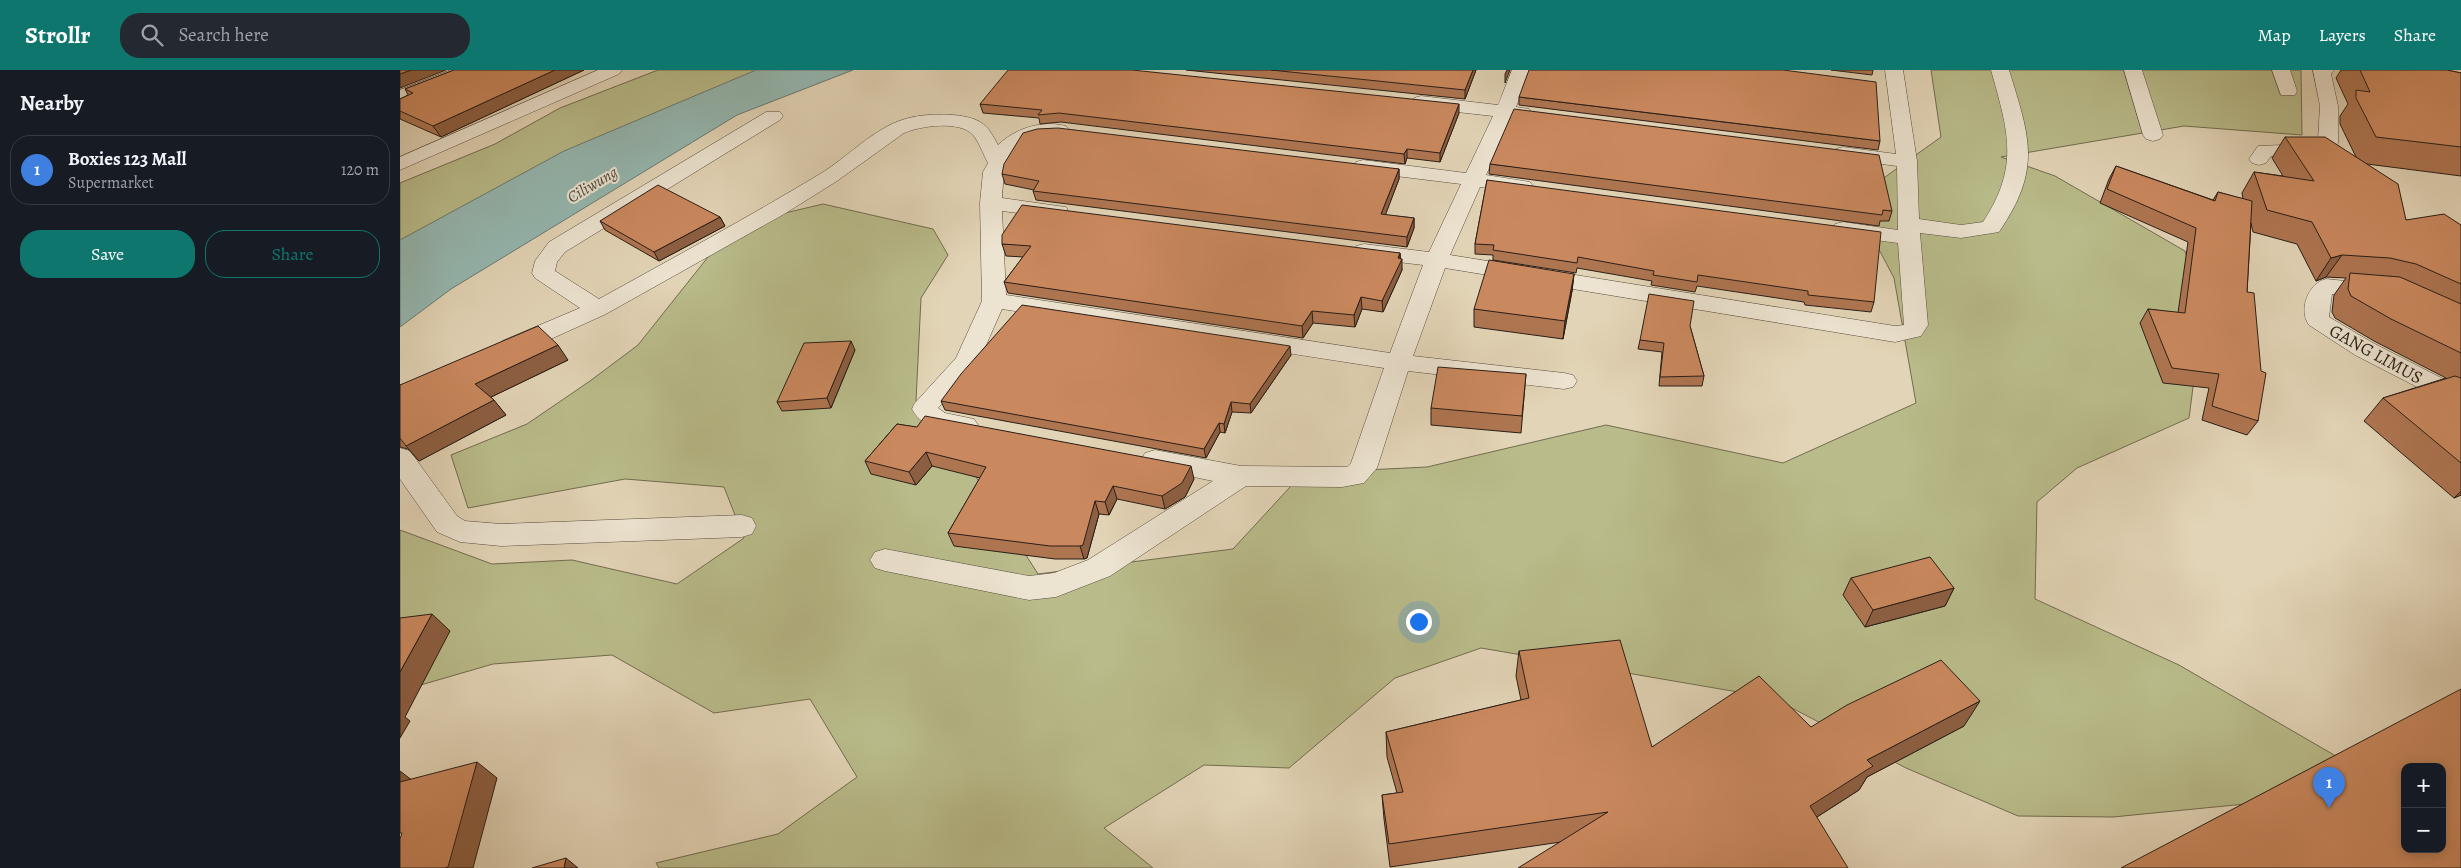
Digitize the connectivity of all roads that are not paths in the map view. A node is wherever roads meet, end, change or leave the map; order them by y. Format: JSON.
{"nodes":[{"id":1,"x":466,"y":70,"type":"edge"},
{"id":2,"x":613,"y":70,"type":"edge"},
{"id":3,"x":1521,"y":70,"type":"edge"},
{"id":4,"x":2000,"y":70,"type":"edge"},
{"id":5,"x":2132,"y":70,"type":"edge"},
{"id":6,"x":2281,"y":70,"type":"edge"},
{"id":7,"x":2325,"y":70,"type":"edge"},
{"id":8,"x":1888,"y":79,"type":"edge"},
{"id":9,"x":2288,"y":91,"type":"dead end"},
{"id":10,"x":400,"y":97,"type":"edge"},
{"id":11,"x":1399,"y":100,"type":"edge"},
{"id":12,"x":1506,"y":111,"type":"junction"},
{"id":13,"x":1536,"y":114,"type":"edge"},
{"id":14,"x":773,"y":116,"type":"dead end"},
{"id":15,"x":1079,"y":132,"type":"edge"},
{"id":16,"x":2153,"y":135,"type":"dead end"},
{"id":17,"x":1829,"y":151,"type":"edge"},
{"id":18,"x":2259,"y":160,"type":"dead end"},
{"id":19,"x":1907,"y":161,"type":"junction"},
{"id":20,"x":998,"y":163,"type":"junction"},
{"id":21,"x":400,"y":164,"type":"edge"},
{"id":22,"x":1345,"y":164,"type":"edge"},
{"id":23,"x":1474,"y":180,"type":"junction"},
{"id":24,"x":1543,"y":189,"type":"edge"},
{"id":25,"x":991,"y":203,"type":"junction"},
{"id":26,"x":1080,"y":214,"type":"edge"},
{"id":27,"x":1820,"y":226,"type":"edge"},
{"id":28,"x":1909,"y":231,"type":"junction"},
{"id":29,"x":1348,"y":248,"type":"edge"},
{"id":30,"x":1437,"y":260,"type":"junction"},
{"id":31,"x":2400,"y":297,"type":"edge"},
{"id":32,"x":994,"y":301,"type":"junction"},
{"id":33,"x":598,"y":308,"type":"junction"},
{"id":34,"x":490,"y":356,"type":"edge"},
{"id":35,"x":1398,"y":362,"type":"junction"},
{"id":36,"x":1564,"y":381,"type":"dead end"},
{"id":37,"x":2461,"y":399,"type":"edge"},
{"id":38,"x":991,"y":430,"type":"edge"},
{"id":39,"x":1135,"y":457,"type":"edge"},
{"id":40,"x":400,"y":458,"type":"edge"},
{"id":41,"x":1241,"y":476,"type":"junction"},
{"id":42,"x":742,"y":526,"type":"dead end"},
{"id":43,"x":885,"y":560,"type":"dead end"}],
"edges":[{"from":1,"to":10,"type":"street"},
{"from":2,"to":21,"type":"street"},
{"from":3,"to":12,"type":"street"},
{"from":4,"to":28,"type":"street"},
{"from":5,"to":16,"type":"street"},
{"from":6,"to":9,"type":"street"},
{"from":7,"to":18,"type":"street"},
{"from":8,"to":19,"type":"street"},
{"from":11,"to":12,"type":"street"},
{"from":12,"to":13,"type":"street"},
{"from":12,"to":23,"type":"street"},
{"from":14,"to":33,"type":"street"},
{"from":15,"to":20,"type":"street"},
{"from":17,"to":19,"type":"street"},
{"from":19,"to":28,"type":"street"},
{"from":20,"to":25,"type":"street"},
{"from":20,"to":33,"type":"street"},
{"from":22,"to":23,"type":"street"},
{"from":23,"to":24,"type":"street"},
{"from":23,"to":30,"type":"street"},
{"from":25,"to":26,"type":"street"},
{"from":25,"to":32,"type":"street"},
{"from":27,"to":28,"type":"street"},
{"from":28,"to":30,"type":"street"},
{"from":29,"to":30,"type":"street"},
{"from":30,"to":35,"type":"street"},
{"from":31,"to":37,"type":"street","name":"GANG LIMUS"},
{"from":32,"to":35,"type":"street"},
{"from":32,"to":38,"type":"street"},
{"from":33,"to":34,"type":"street"},
{"from":35,"to":36,"type":"street"},
{"from":35,"to":41,"type":"street"},
{"from":39,"to":41,"type":"street"},
{"from":40,"to":42,"type":"street"},
{"from":41,"to":43,"type":"street"}]}
